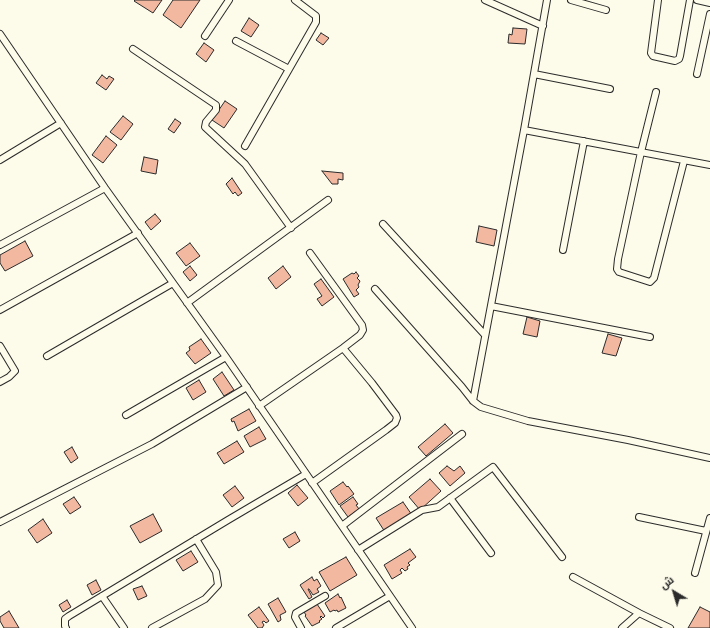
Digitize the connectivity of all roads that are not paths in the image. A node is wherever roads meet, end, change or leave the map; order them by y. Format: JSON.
{"nodes":[{"id":1,"x":229,"y":0,"type":"edge"},
{"id":2,"x":295,"y":0,"type":"edge"},
{"id":3,"x":485,"y":0,"type":"edge"},
{"id":4,"x":547,"y":0,"type":"edge"},
{"id":5,"x":571,"y":0,"type":"edge"},
{"id":6,"x":658,"y":0,"type":"edge"},
{"id":7,"x":690,"y":0,"type":"edge"},
{"id":8,"x":697,"y":0,"type":"edge"},
{"id":9,"x":710,"y":3,"type":"edge"},
{"id":10,"x":606,"y":10,"type":"dead end"},
{"id":11,"x":710,"y":14,"type":"edge"},
{"id":12,"x":543,"y":26,"type":"junction"},
{"id":13,"x":0,"y":34,"type":"edge"},
{"id":14,"x":205,"y":36,"type":"dead end"},
{"id":15,"x":236,"y":41,"type":"dead end"},
{"id":16,"x":133,"y":49,"type":"dead end"},
{"id":17,"x":289,"y":69,"type":"junction"},
{"id":18,"x":534,"y":74,"type":"junction"},
{"id":19,"x":697,"y":74,"type":"dead end"},
{"id":20,"x":610,"y":89,"type":"dead end"},
{"id":21,"x":656,"y":92,"type":"dead end"},
{"id":22,"x":61,"y":123,"type":"junction"},
{"id":23,"x":524,"y":130,"type":"junction"},
{"id":24,"x":584,"y":141,"type":"junction"},
{"id":25,"x":245,"y":146,"type":"dead end"},
{"id":26,"x":641,"y":152,"type":"junction"},
{"id":27,"x":0,"y":160,"type":"edge"},
{"id":28,"x":684,"y":161,"type":"junction"},
{"id":29,"x":710,"y":165,"type":"edge"},
{"id":30,"x":105,"y":188,"type":"junction"},
{"id":31,"x":328,"y":200,"type":"dead end"},
{"id":32,"x":383,"y":224,"type":"dead end"},
{"id":33,"x":291,"y":228,"type":"junction"},
{"id":34,"x":138,"y":233,"type":"junction"},
{"id":35,"x":0,"y":245,"type":"edge"},
{"id":36,"x":564,"y":250,"type":"dead end"},
{"id":37,"x":310,"y":253,"type":"dead end"},
{"id":38,"x":173,"y":283,"type":"junction"},
{"id":39,"x":374,"y":289,"type":"dead end"},
{"id":40,"x":187,"y":303,"type":"junction"},
{"id":41,"x":491,"y":306,"type":"junction"},
{"id":42,"x":0,"y":310,"type":"edge"},
{"id":43,"x":485,"y":335,"type":"junction"},
{"id":44,"x":650,"y":337,"type":"dead end"},
{"id":45,"x":0,"y":346,"type":"edge"},
{"id":46,"x":343,"y":348,"type":"junction"},
{"id":47,"x":47,"y":356,"type":"dead end"},
{"id":48,"x":226,"y":357,"type":"junction"},
{"id":49,"x":0,"y":382,"type":"edge"},
{"id":50,"x":247,"y":387,"type":"junction"},
{"id":51,"x":473,"y":401,"type":"junction"},
{"id":52,"x":259,"y":406,"type":"junction"},
{"id":53,"x":126,"y":415,"type":"dead end"},
{"id":54,"x":462,"y":434,"type":"dead end"},
{"id":55,"x":710,"y":458,"type":"edge"},
{"id":56,"x":306,"y":474,"type":"junction"},
{"id":57,"x":312,"y":483,"type":"junction"},
{"id":58,"x":450,"y":498,"type":"junction"},
{"id":59,"x":639,"y":517,"type":"dead end"},
{"id":60,"x":710,"y":518,"type":"edge"},
{"id":61,"x":0,"y":522,"type":"edge"},
{"id":62,"x":342,"y":526,"type":"junction"},
{"id":63,"x":706,"y":531,"type":"junction"},
{"id":64,"x":196,"y":539,"type":"junction"},
{"id":65,"x":358,"y":550,"type":"junction"},
{"id":66,"x":491,"y":553,"type":"dead end"},
{"id":67,"x":562,"y":557,"type":"dead end"},
{"id":68,"x":695,"y":573,"type":"dead end"},
{"id":69,"x":573,"y":577,"type":"dead end"},
{"id":70,"x":102,"y":596,"type":"junction"},
{"id":71,"x":325,"y":596,"type":"dead end"},
{"id":72,"x":390,"y":596,"type":"junction"},
{"id":73,"x":639,"y":613,"type":"junction"},
{"id":74,"x":66,"y":628,"type":"edge"},
{"id":75,"x":124,"y":628,"type":"edge"},
{"id":76,"x":152,"y":628,"type":"edge"},
{"id":77,"x":301,"y":628,"type":"edge"},
{"id":78,"x":336,"y":628,"type":"edge"},
{"id":79,"x":412,"y":628,"type":"edge"},
{"id":80,"x":622,"y":628,"type":"edge"},
{"id":81,"x":670,"y":628,"type":"edge"}],
"edges":[{"from":1,"to":14,"type":"street"},
{"from":2,"to":17,"type":"street"},
{"from":3,"to":12,"type":"street"},
{"from":4,"to":12,"type":"street"},
{"from":5,"to":10,"type":"street"},
{"from":6,"to":7,"type":"street"},
{"from":8,"to":9,"type":"street"},
{"from":11,"to":19,"type":"street"},
{"from":12,"to":18,"type":"street"},
{"from":13,"to":22,"type":"street"},
{"from":15,"to":17,"type":"street"},
{"from":16,"to":33,"type":"street"},
{"from":17,"to":25,"type":"street"},
{"from":18,"to":20,"type":"street"},
{"from":18,"to":23,"type":"street"},
{"from":21,"to":26,"type":"street"},
{"from":22,"to":27,"type":"street"},
{"from":22,"to":30,"type":"street"},
{"from":23,"to":24,"type":"street"},
{"from":23,"to":41,"type":"street"},
{"from":24,"to":26,"type":"street"},
{"from":24,"to":36,"type":"street"},
{"from":26,"to":28,"type":"street"},
{"from":26,"to":28,"type":"street"},
{"from":28,"to":29,"type":"street"},
{"from":30,"to":34,"type":"street"},
{"from":30,"to":35,"type":"street"},
{"from":31,"to":33,"type":"street"},
{"from":32,"to":43,"type":"street"},
{"from":33,"to":40,"type":"street"},
{"from":34,"to":38,"type":"street"},
{"from":34,"to":42,"type":"street"},
{"from":37,"to":46,"type":"street"},
{"from":38,"to":40,"type":"street"},
{"from":38,"to":47,"type":"street"},
{"from":39,"to":51,"type":"street"},
{"from":40,"to":48,"type":"street"},
{"from":41,"to":43,"type":"street"},
{"from":41,"to":44,"type":"street"},
{"from":43,"to":51,"type":"street"},
{"from":45,"to":49,"type":"street"},
{"from":46,"to":52,"type":"street"},
{"from":46,"to":57,"type":"street"},
{"from":48,"to":50,"type":"street"},
{"from":48,"to":53,"type":"street"},
{"from":50,"to":52,"type":"street"},
{"from":50,"to":61,"type":"street"},
{"from":51,"to":55,"type":"street"},
{"from":52,"to":56,"type":"street"},
{"from":54,"to":62,"type":"street"},
{"from":56,"to":57,"type":"street"},
{"from":56,"to":64,"type":"street"},
{"from":57,"to":62,"type":"street"},
{"from":58,"to":65,"type":"street"},
{"from":58,"to":66,"type":"street"},
{"from":58,"to":67,"type":"street"},
{"from":59,"to":63,"type":"street"},
{"from":60,"to":63,"type":"street"},
{"from":62,"to":65,"type":"street"},
{"from":63,"to":68,"type":"street"},
{"from":64,"to":70,"type":"street"},
{"from":64,"to":76,"type":"street"},
{"from":65,"to":72,"type":"street"},
{"from":69,"to":73,"type":"street"},
{"from":70,"to":74,"type":"street"},
{"from":70,"to":75,"type":"street"},
{"from":71,"to":77,"type":"street"},
{"from":72,"to":78,"type":"street"},
{"from":72,"to":79,"type":"street"},
{"from":73,"to":80,"type":"street"},
{"from":73,"to":81,"type":"street"}]}
